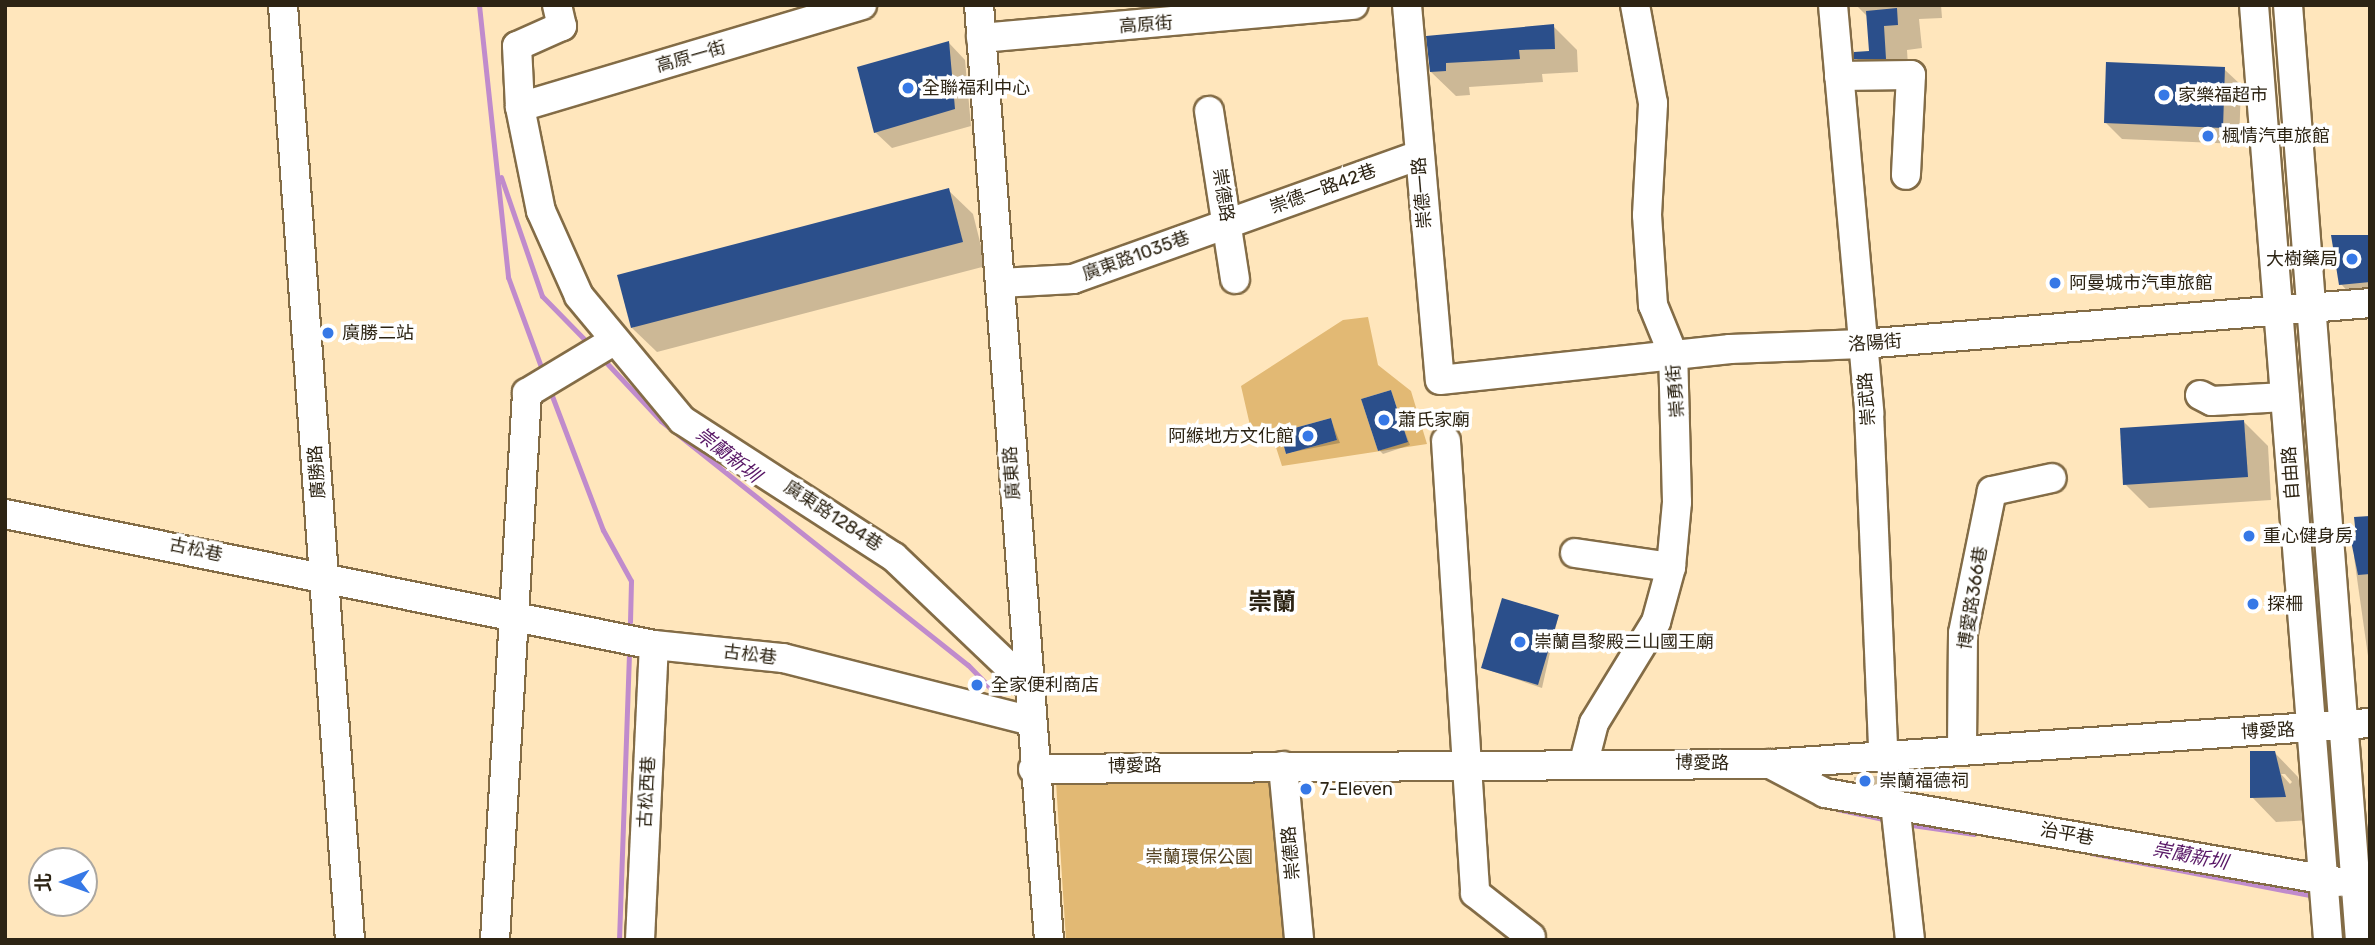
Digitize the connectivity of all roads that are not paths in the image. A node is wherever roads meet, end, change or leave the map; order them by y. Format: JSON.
{"nodes":[{"id":1,"x":283,"y":5,"type":"edge"},
{"id":2,"x":557,"y":5,"type":"edge"},
{"id":3,"x":862,"y":5,"type":"edge"},
{"id":4,"x":979,"y":5,"type":"edge"},
{"id":5,"x":1354,"y":5,"type":"edge"},
{"id":6,"x":1407,"y":5,"type":"edge"},
{"id":7,"x":1635,"y":5,"type":"edge"},
{"id":8,"x":1833,"y":5,"type":"edge"},
{"id":9,"x":2254,"y":5,"type":"edge"},
{"id":10,"x":2288,"y":5,"type":"edge"},
{"id":11,"x":981,"y":37,"type":"junction"},
{"id":12,"x":1839,"y":76,"type":"junction"},
{"id":13,"x":520,"y":107,"type":"junction"},
{"id":14,"x":1209,"y":111,"type":"dead end"},
{"id":15,"x":1419,"y":155,"type":"junction"},
{"id":16,"x":1906,"y":175,"type":"dead end"},
{"id":17,"x":1227,"y":223,"type":"junction"},
{"id":18,"x":1235,"y":279,"type":"dead end"},
{"id":19,"x":1000,"y":283,"type":"junction"},
{"id":20,"x":2370,"y":303,"type":"edge"},
{"id":21,"x":2311,"y":307,"type":"junction"},
{"id":22,"x":2278,"y":310,"type":"junction"},
{"id":23,"x":612,"y":342,"type":"junction"},
{"id":24,"x":1863,"y":344,"type":"junction"},
{"id":25,"x":1673,"y":354,"type":"junction"},
{"id":26,"x":1440,"y":380,"type":"joint"},
{"id":27,"x":2200,"y":395,"type":"dead end"},
{"id":28,"x":2285,"y":397,"type":"junction"},
{"id":29,"x":1446,"y":441,"type":"dead end"},
{"id":30,"x":2052,"y":478,"type":"dead end"},
{"id":31,"x":5,"y":514,"type":"edge"},
{"id":32,"x":1575,"y":553,"type":"dead end"},
{"id":33,"x":1671,"y":567,"type":"junction"},
{"id":34,"x":325,"y":578,"type":"junction"},
{"id":35,"x":511,"y":612,"type":"junction"},
{"id":36,"x":654,"y":645,"type":"junction"},
{"id":37,"x":1025,"y":682,"type":"junction"},
{"id":38,"x":1028,"y":720,"type":"junction"},
{"id":39,"x":2357,"y":724,"type":"edge"},
{"id":40,"x":2311,"y":728,"type":"junction"},
{"id":41,"x":1962,"y":748,"type":"junction"},
{"id":42,"x":1883,"y":752,"type":"junction"},
{"id":43,"x":1584,"y":762,"type":"junction"},
{"id":44,"x":1469,"y":763,"type":"junction"},
{"id":45,"x":1770,"y":764,"type":"junction"},
{"id":46,"x":1283,"y":766,"type":"junction"},
{"id":47,"x":1033,"y":769,"type":"junction"},
{"id":48,"x":1898,"y":817,"type":"junction"},
{"id":49,"x":2324,"y":893,"type":"junction"},
{"id":50,"x":2361,"y":905,"type":"edge"},
{"id":51,"x":1531,"y":937,"type":"dead end"},
{"id":52,"x":350,"y":940,"type":"edge"},
{"id":53,"x":495,"y":940,"type":"edge"},
{"id":54,"x":640,"y":940,"type":"edge"},
{"id":55,"x":1049,"y":940,"type":"edge"},
{"id":56,"x":1299,"y":940,"type":"edge"},
{"id":57,"x":1910,"y":940,"type":"edge"},
{"id":58,"x":2328,"y":940,"type":"edge"}],
"edges":[{"from":1,"to":34,"type":"street","name":"廣勝路"},
{"from":2,"to":13,"type":"street","name":"廣東路1284巷"},
{"from":3,"to":13,"type":"street","name":"高原一街"},
{"from":4,"to":11,"type":"street","name":"廣東路"},
{"from":5,"to":11,"type":"street","name":"高原街"},
{"from":6,"to":15,"type":"street","name":"崇德一路"},
{"from":7,"to":25,"type":"street","name":"崇勇街"},
{"from":8,"to":12,"type":"street","name":"崇武路"},
{"from":9,"to":22,"type":"street","name":"自由路"},
{"from":10,"to":21,"type":"street","name":"自由路"},
{"from":11,"to":19,"type":"street","name":"廣東路"},
{"from":12,"to":16,"type":"street"},
{"from":12,"to":24,"type":"street","name":"崇武路"},
{"from":13,"to":23,"type":"street","name":"廣東路1284巷"},
{"from":14,"to":17,"type":"street","name":"崇德路"},
{"from":15,"to":17,"type":"street","name":"崇德一路42巷"},
{"from":15,"to":26,"type":"street","name":"崇德一路"},
{"from":17,"to":18,"type":"street","name":"崇德路"},
{"from":17,"to":19,"type":"street","name":"廣東路1035巷"},
{"from":19,"to":37,"type":"street","name":"廣東路"},
{"from":20,"to":21,"type":"street","name":"洛陽街"},
{"from":21,"to":22,"type":"street","name":"洛陽街"},
{"from":21,"to":39,"type":"street","name":"自由路"},
{"from":22,"to":24,"type":"street","name":"洛陽街"},
{"from":22,"to":28,"type":"street","name":"自由路"},
{"from":23,"to":35,"type":"street"},
{"from":23,"to":37,"type":"street","name":"廣東路1284巷"},
{"from":24,"to":25,"type":"street","name":"洛陽街"},
{"from":24,"to":42,"type":"street","name":"崇武路"},
{"from":25,"to":26,"type":"street","name":"洛陽街"},
{"from":25,"to":33,"type":"street","name":"崇勇街"},
{"from":27,"to":28,"type":"street"},
{"from":28,"to":40,"type":"street","name":"自由路"},
{"from":29,"to":44,"type":"street"},
{"from":30,"to":41,"type":"street","name":"博愛路366巷"},
{"from":31,"to":34,"type":"street","name":"古松巷"},
{"from":32,"to":33,"type":"street"},
{"from":33,"to":43,"type":"street","name":"崇勇街"},
{"from":34,"to":35,"type":"street","name":"古松巷"},
{"from":34,"to":52,"type":"street","name":"廣勝路"},
{"from":35,"to":36,"type":"street","name":"古松巷"},
{"from":35,"to":53,"type":"street"},
{"from":36,"to":38,"type":"street","name":"古松巷"},
{"from":36,"to":54,"type":"street","name":"古松西巷"},
{"from":37,"to":38,"type":"street","name":"廣東路"},
{"from":38,"to":47,"type":"street","name":"廣東路"},
{"from":39,"to":40,"type":"street","name":"博愛路"},
{"from":39,"to":50,"type":"street","name":"自由路"},
{"from":40,"to":41,"type":"street","name":"博愛路"},
{"from":40,"to":49,"type":"street","name":"自由路"},
{"from":41,"to":42,"type":"street","name":"博愛路"},
{"from":42,"to":45,"type":"street","name":"博愛路"},
{"from":43,"to":44,"type":"street","name":"博愛路"},
{"from":43,"to":45,"type":"street","name":"博愛路"},
{"from":44,"to":46,"type":"street","name":"博愛路"},
{"from":44,"to":51,"type":"street"},
{"from":45,"to":48,"type":"street","name":"治平巷"},
{"from":46,"to":47,"type":"street","name":"博愛路"},
{"from":46,"to":56,"type":"street","name":"崇德路"},
{"from":47,"to":55,"type":"street","name":"廣東路"},
{"from":48,"to":49,"type":"street","name":"治平巷"},
{"from":48,"to":57,"type":"street"},
{"from":49,"to":50,"type":"street","name":"治平巷"},
{"from":49,"to":58,"type":"street","name":"自由路"}]}
